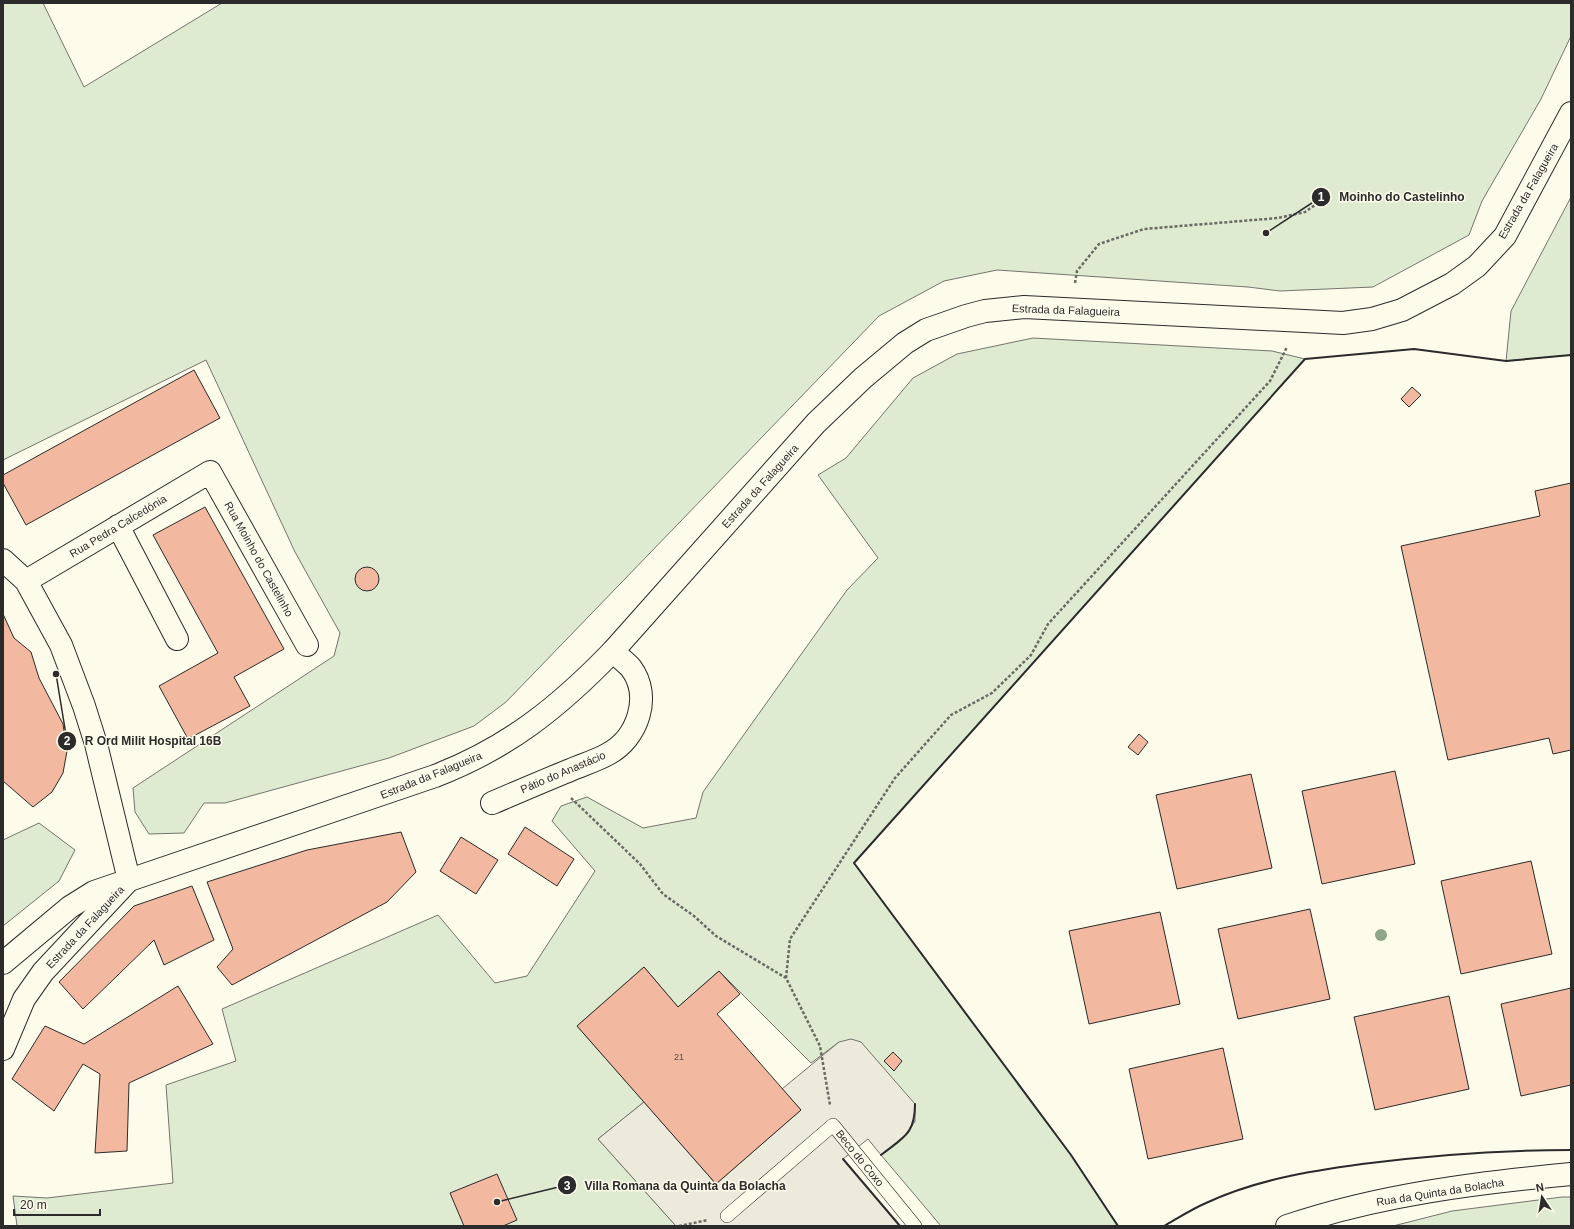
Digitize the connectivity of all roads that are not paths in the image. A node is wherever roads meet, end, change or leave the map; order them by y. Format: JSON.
{"nodes":[{"id":1,"x":1571,"y":113,"type":"edge"},
{"id":2,"x":210,"y":472,"type":"joint"},
{"id":3,"x":118,"y":526,"type":"junction"},
{"id":4,"x":3,"y":560,"type":"edge"},
{"id":5,"x":26,"y":581,"type":"junction"},
{"id":6,"x":177,"y":639,"type":"dead end"},
{"id":7,"x":307,"y":645,"type":"dead end"},
{"id":8,"x":613,"y":651,"type":"junction"},
{"id":9,"x":492,"y":803,"type":"dead end"},
{"id":10,"x":129,"y":880,"type":"junction"},
{"id":11,"x":6,"y":961,"type":"edge"},
{"id":12,"x":31,"y":988,"type":"junction"},
{"id":13,"x":3,"y":1049,"type":"edge"},
{"id":14,"x":1571,"y":1174,"type":"edge"},
{"id":15,"x":727,"y":1216,"type":"road end"},
{"id":16,"x":915,"y":1226,"type":"edge"},
{"id":17,"x":1288,"y":1226,"type":"edge"}],
"edges":[{"from":1,"to":8,"type":"street","name":"Estrada da Falagueira"},
{"from":2,"to":3,"type":"street","name":"Rua Pedra Calcedónia"},
{"from":2,"to":7,"type":"street","name":"Rua Moinho do Castelinho"},
{"from":3,"to":5,"type":"street","name":"Rua Pedra Calcedónia"},
{"from":3,"to":6,"type":"street"},
{"from":4,"to":5,"type":"street"},
{"from":5,"to":10,"type":"street"},
{"from":8,"to":9,"type":"street","name":"Pátio do Anastácio"},
{"from":8,"to":10,"type":"street","name":"Estrada da Falagueira"},
{"from":10,"to":11,"type":"street"},
{"from":10,"to":12,"type":"street","name":"Estrada da Falagueira"},
{"from":11,"to":12,"type":"street"},
{"from":12,"to":13,"type":"street","name":"Estrada da Falagueira"},
{"from":14,"to":17,"type":"street","name":"Rua da Quinta da Bolacha"},
{"from":15,"to":16,"type":"lane","name":"Beco do Coxo"}]}
